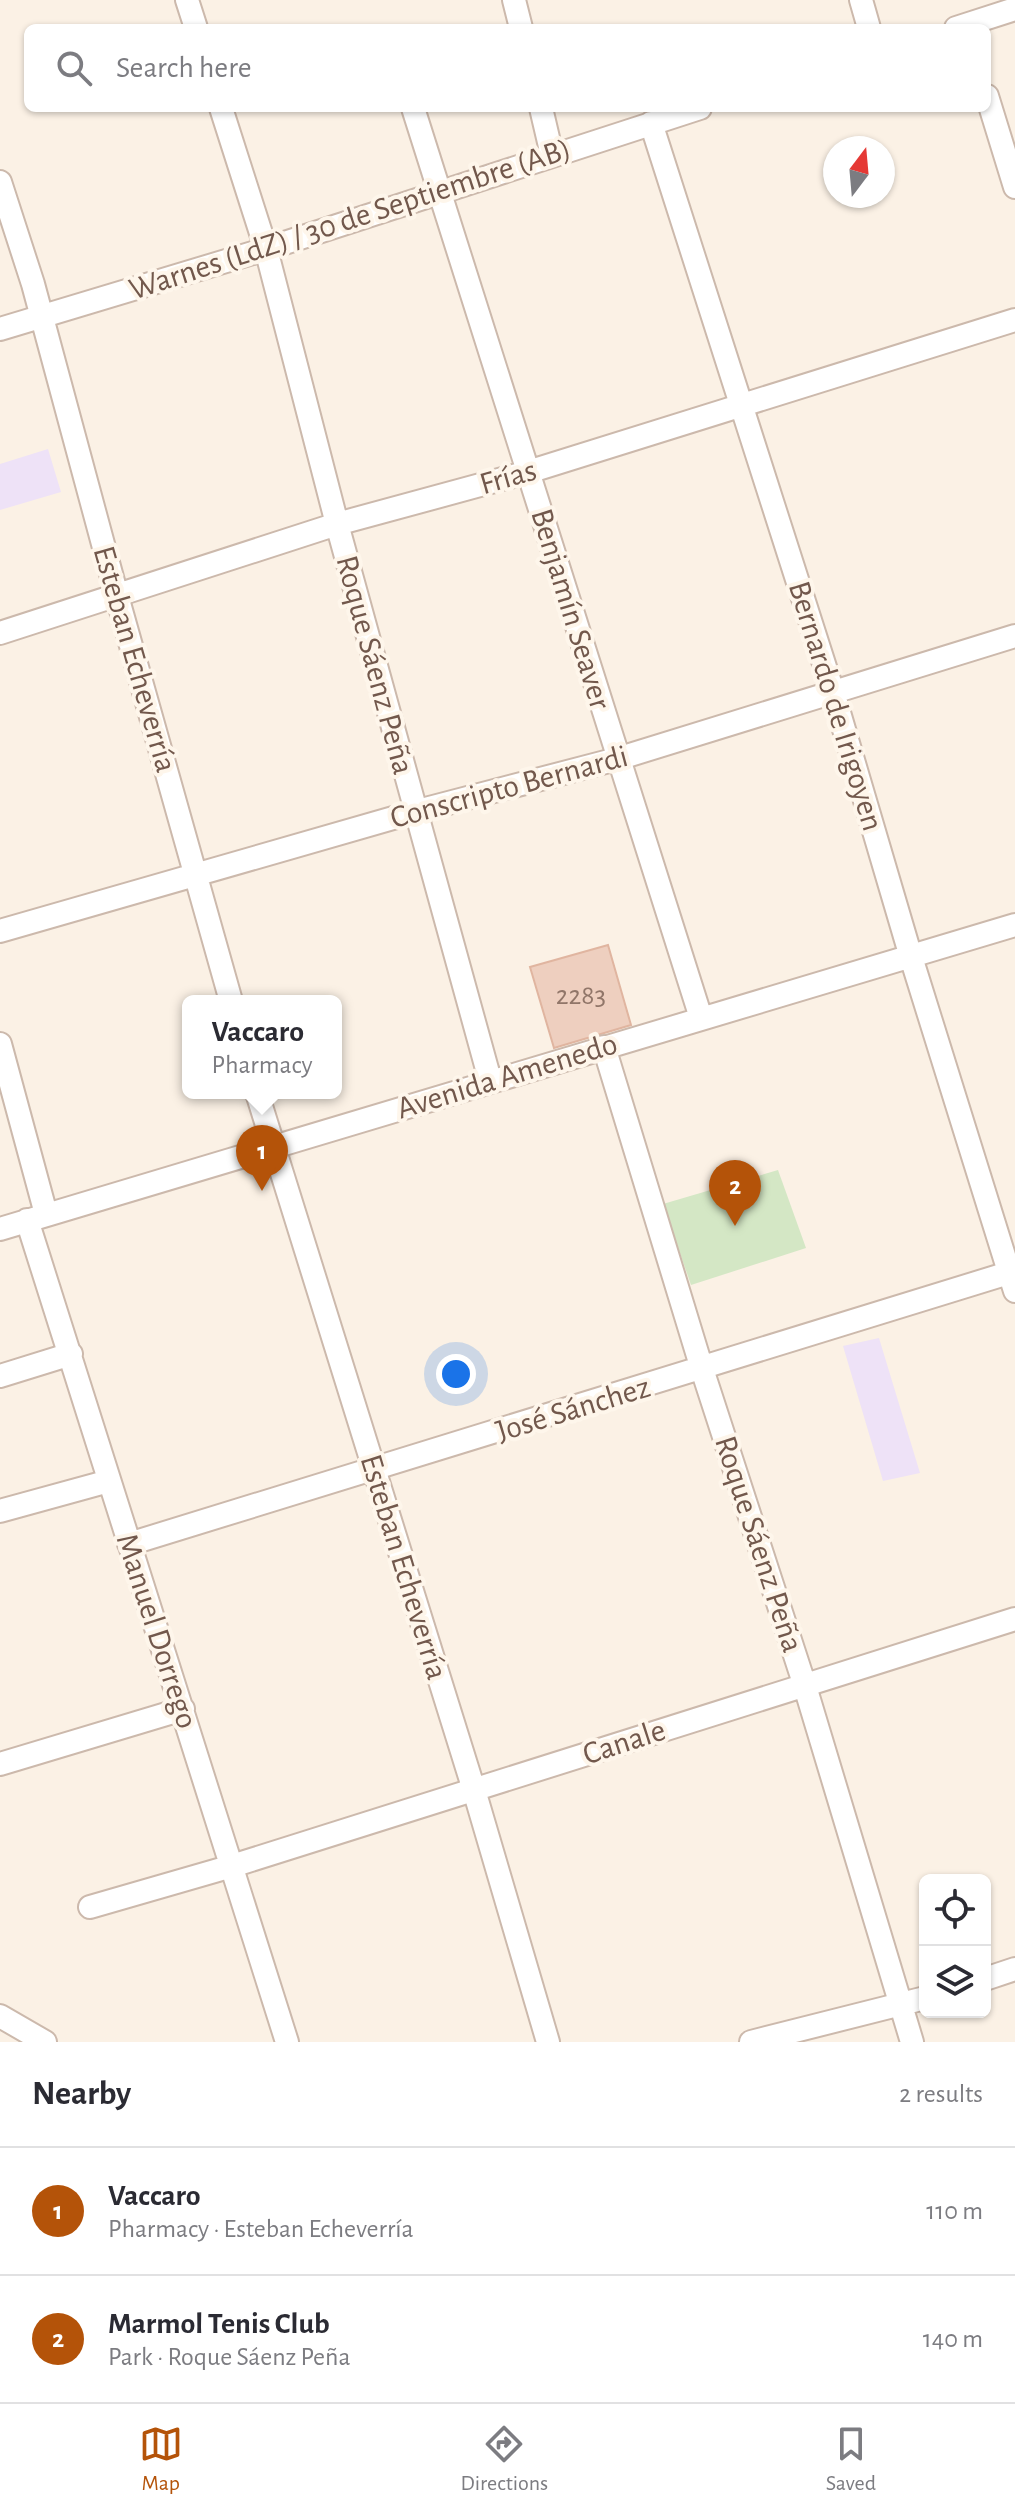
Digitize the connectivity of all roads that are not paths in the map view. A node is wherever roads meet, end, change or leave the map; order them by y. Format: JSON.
{"nodes":[{"id":1,"x":187,"y":0,"type":"edge"},
{"id":2,"x":514,"y":0,"type":"edge"},
{"id":3,"x":861,"y":0,"type":"edge"},
{"id":4,"x":1015,"y":9,"type":"edge"},
{"id":5,"x":195,"y":24,"type":"edge"},
{"id":6,"x":520,"y":24,"type":"edge"},
{"id":7,"x":868,"y":24,"type":"edge"},
{"id":8,"x":971,"y":24,"type":"edge"},
{"id":9,"x":991,"y":109,"type":"edge"},
{"id":10,"x":222,"y":112,"type":"edge"},
{"id":11,"x":414,"y":112,"type":"edge"},
{"id":12,"x":542,"y":112,"type":"edge"},
{"id":13,"x":687,"y":112,"type":"edge"},
{"id":14,"x":651,"y":123,"type":"junction"},
{"id":15,"x":552,"y":155,"type":"junction"},
{"id":16,"x":0,"y":182,"type":"edge"},
{"id":17,"x":1015,"y":187,"type":"edge"},
{"id":18,"x":439,"y":191,"type":"junction"},
{"id":19,"x":266,"y":249,"type":"junction"},
{"id":20,"x":40,"y":317,"type":"junction"},
{"id":21,"x":1015,"y":320,"type":"edge"},
{"id":22,"x":0,"y":329,"type":"edge"},
{"id":23,"x":742,"y":406,"type":"junction"},
{"id":24,"x":528,"y":472,"type":"junction"},
{"id":25,"x":337,"y":524,"type":"junction"},
{"id":26,"x":117,"y":596,"type":"junction"},
{"id":27,"x":0,"y":633,"type":"edge"},
{"id":28,"x":1015,"y":636,"type":"edge"},
{"id":29,"x":833,"y":692,"type":"junction"},
{"id":30,"x":617,"y":759,"type":"junction"},
{"id":31,"x":414,"y":812,"type":"junction"},
{"id":32,"x":196,"y":874,"type":"junction"},
{"id":33,"x":1015,"y":925,"type":"edge"},
{"id":34,"x":0,"y":931,"type":"edge"},
{"id":35,"x":911,"y":957,"type":"junction"},
{"id":36,"x":229,"y":995,"type":"edge"},
{"id":37,"x":701,"y":1018,"type":"junction"},
{"id":38,"x":0,"y":1044,"type":"edge"},
{"id":39,"x":604,"y":1047,"type":"junction"},
{"id":40,"x":490,"y":1080,"type":"junction"},
{"id":41,"x":259,"y":1099,"type":"edge"},
{"id":42,"x":272,"y":1147,"type":"junction"},
{"id":43,"x":37,"y":1217,"type":"junction"},
{"id":44,"x":0,"y":1229,"type":"edge"},
{"id":45,"x":1013,"y":1278,"type":"edge"},
{"id":46,"x":71,"y":1354,"type":"junction"},
{"id":47,"x":702,"y":1369,"type":"junction"},
{"id":48,"x":0,"y":1376,"type":"edge"},
{"id":49,"x":374,"y":1470,"type":"junction"},
{"id":50,"x":109,"y":1481,"type":"junction"},
{"id":51,"x":0,"y":1511,"type":"edge"},
{"id":52,"x":129,"y":1544,"type":"junction"},
{"id":53,"x":1015,"y":1619,"type":"edge"},
{"id":54,"x":804,"y":1683,"type":"junction"},
{"id":55,"x":183,"y":1709,"type":"junction"},
{"id":56,"x":0,"y":1764,"type":"edge"},
{"id":57,"x":474,"y":1790,"type":"junction"},
{"id":58,"x":232,"y":1866,"type":"junction"},
{"id":59,"x":90,"y":1907,"type":"dead end"},
{"id":60,"x":1015,"y":1969,"type":"edge"},
{"id":61,"x":991,"y":1977,"type":"edge"},
{"id":62,"x":919,"y":2000,"type":"edge"},
{"id":63,"x":900,"y":2006,"type":"junction"},
{"id":64,"x":0,"y":2016,"type":"edge"},
{"id":65,"x":45,"y":2042,"type":"edge"},
{"id":66,"x":287,"y":2042,"type":"edge"},
{"id":67,"x":548,"y":2042,"type":"edge"},
{"id":68,"x":751,"y":2042,"type":"edge"},
{"id":69,"x":912,"y":2042,"type":"edge"}],
"edges":[{"from":1,"to":5,"type":"street"},
{"from":2,"to":6,"type":"street"},
{"from":3,"to":7,"type":"street"},
{"from":4,"to":8,"type":"street"},
{"from":9,"to":17,"type":"street"},
{"from":10,"to":19,"type":"street","name":"Roque Sáenz Peña"},
{"from":11,"to":18,"type":"street","name":"Benjamín Seaver"},
{"from":12,"to":15,"type":"street"},
{"from":13,"to":14,"type":"street","name":"Warnes (LdZ) / 30 de Septiembre (AB)"},
{"from":14,"to":15,"type":"street","name":"Warnes (LdZ) / 30 de Septiembre (AB)"},
{"from":14,"to":23,"type":"street","name":"Bernardo de Irigoyen"},
{"from":15,"to":18,"type":"street","name":"Warnes (LdZ) / 30 de Septiembre (AB)"},
{"from":16,"to":20,"type":"street","name":"Esteban Echeverría"},
{"from":18,"to":19,"type":"street","name":"Warnes (LdZ) / 30 de Septiembre (AB)"},
{"from":18,"to":24,"type":"street","name":"Benjamín Seaver"},
{"from":19,"to":20,"type":"street","name":"Warnes (LdZ) / 30 de Septiembre (AB)"},
{"from":19,"to":25,"type":"street","name":"Roque Sáenz Peña"},
{"from":20,"to":22,"type":"street","name":"Warnes (LdZ) / 30 de Septiembre (AB)"},
{"from":20,"to":26,"type":"street","name":"Esteban Echeverría"},
{"from":21,"to":23,"type":"street","name":"Frías"},
{"from":23,"to":24,"type":"street","name":"Frías"},
{"from":23,"to":29,"type":"street","name":"Bernardo de Irigoyen"},
{"from":24,"to":25,"type":"street","name":"Frías"},
{"from":24,"to":30,"type":"street","name":"Benjamín Seaver"},
{"from":25,"to":26,"type":"street","name":"Frías"},
{"from":25,"to":31,"type":"street","name":"Roque Sáenz Peña"},
{"from":26,"to":27,"type":"street","name":"Frías"},
{"from":26,"to":32,"type":"street","name":"Esteban Echeverría"},
{"from":28,"to":29,"type":"street","name":"Conscripto Bernardi"},
{"from":29,"to":30,"type":"street","name":"Conscripto Bernardi"},
{"from":29,"to":35,"type":"street","name":"Bernardo de Irigoyen"},
{"from":30,"to":31,"type":"street","name":"Conscripto Bernardi"},
{"from":30,"to":37,"type":"street","name":"Benjamín Seaver"},
{"from":31,"to":32,"type":"street","name":"Conscripto Bernardi"},
{"from":31,"to":40,"type":"street","name":"Roque Sáenz Peña"},
{"from":32,"to":34,"type":"street","name":"Conscripto Bernardi"},
{"from":32,"to":36,"type":"street","name":"Esteban Echeverría"},
{"from":33,"to":35,"type":"street","name":"Avenida Amenedo"},
{"from":35,"to":37,"type":"street","name":"Avenida Amenedo"},
{"from":35,"to":45,"type":"street","name":"Bernardo de Irigoyen"},
{"from":37,"to":39,"type":"street","name":"Avenida Amenedo"},
{"from":38,"to":43,"type":"street","name":"Manuel Dorrego"},
{"from":39,"to":40,"type":"street","name":"Avenida Amenedo"},
{"from":39,"to":47,"type":"street","name":"Roque Sáenz Peña"},
{"from":40,"to":42,"type":"street","name":"Avenida Amenedo"},
{"from":41,"to":42,"type":"street","name":"Esteban Echeverría"},
{"from":42,"to":43,"type":"street","name":"Avenida Amenedo"},
{"from":42,"to":49,"type":"street","name":"Esteban Echeverría"},
{"from":43,"to":44,"type":"street","name":"Avenida Amenedo"},
{"from":43,"to":46,"type":"street","name":"Manuel Dorrego"},
{"from":45,"to":47,"type":"street","name":"José Sánchez"},
{"from":46,"to":48,"type":"street"},
{"from":46,"to":50,"type":"street","name":"Manuel Dorrego"},
{"from":47,"to":49,"type":"street","name":"José Sánchez"},
{"from":47,"to":54,"type":"street","name":"Roque Sáenz Peña"},
{"from":49,"to":52,"type":"street","name":"José Sánchez"},
{"from":49,"to":57,"type":"street","name":"Esteban Echeverría"},
{"from":50,"to":51,"type":"street"},
{"from":50,"to":52,"type":"street","name":"Manuel Dorrego"},
{"from":52,"to":55,"type":"street","name":"Manuel Dorrego"},
{"from":53,"to":54,"type":"street","name":"Canale"},
{"from":54,"to":57,"type":"street","name":"Canale"},
{"from":54,"to":63,"type":"street","name":"Roque Sáenz Peña"},
{"from":55,"to":56,"type":"street"},
{"from":55,"to":58,"type":"street","name":"Manuel Dorrego"},
{"from":57,"to":58,"type":"street","name":"Canale"},
{"from":57,"to":67,"type":"street","name":"Esteban Echeverría"},
{"from":58,"to":59,"type":"street","name":"Canale"},
{"from":58,"to":66,"type":"street","name":"Manuel Dorrego"},
{"from":60,"to":61,"type":"street"},
{"from":62,"to":63,"type":"street"},
{"from":63,"to":68,"type":"street"},
{"from":63,"to":69,"type":"street","name":"Roque Sáenz Peña"},
{"from":64,"to":65,"type":"street"}]}
